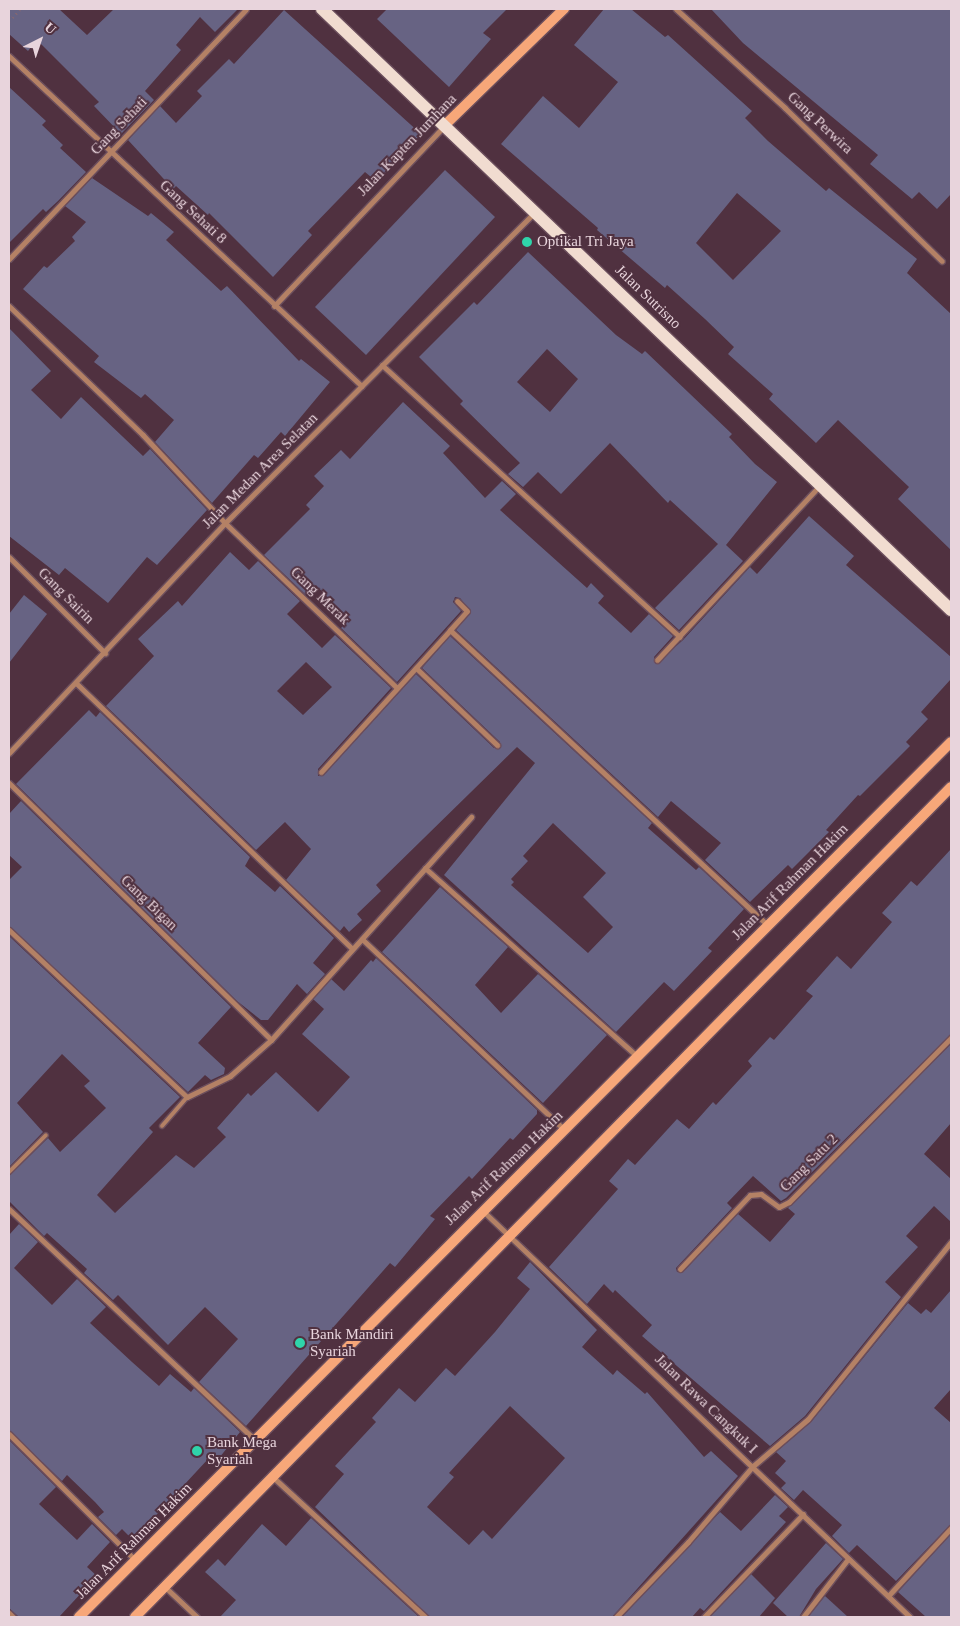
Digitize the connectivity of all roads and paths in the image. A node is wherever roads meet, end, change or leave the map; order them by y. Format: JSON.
{"nodes":[{"id":1,"x":20,"y":9,"type":"edge"},
{"id":2,"x":246,"y":9,"type":"edge"},
{"id":3,"x":322,"y":9,"type":"edge"},
{"id":4,"x":564,"y":9,"type":"edge"},
{"id":5,"x":676,"y":9,"type":"edge"},
{"id":6,"x":9,"y":21,"type":"edge"},
{"id":7,"x":9,"y":56,"type":"edge"},
{"id":8,"x":446,"y":124,"type":"junction"},
{"id":9,"x":111,"y":152,"type":"junction"},
{"id":10,"x":536,"y":212,"type":"junction"},
{"id":11,"x":9,"y":259,"type":"edge"},
{"id":12,"x":942,"y":261,"type":"dead end"},
{"id":13,"x":9,"y":306,"type":"edge"},
{"id":14,"x":274,"y":306,"type":"junction"},
{"id":15,"x":382,"y":365,"type":"junction"},
{"id":16,"x":362,"y":386,"type":"junction"},
{"id":17,"x":821,"y":485,"type":"junction"},
{"id":18,"x":225,"y":523,"type":"junction"},
{"id":19,"x":9,"y":557,"type":"edge"},
{"id":20,"x":457,"y":601,"type":"dead end"},
{"id":21,"x":951,"y":610,"type":"edge"},
{"id":22,"x":450,"y":630,"type":"junction"},
{"id":23,"x":680,"y":637,"type":"junction"},
{"id":24,"x":105,"y":653,"type":"junction"},
{"id":25,"x":657,"y":660,"type":"dead end"},
{"id":26,"x":416,"y":668,"type":"junction"},
{"id":27,"x":76,"y":683,"type":"junction"},
{"id":28,"x":397,"y":688,"type":"junction"},
{"id":29,"x":951,"y":742,"type":"edge"},
{"id":30,"x":496,"y":745,"type":"dead end"},
{"id":31,"x":9,"y":753,"type":"edge"},
{"id":32,"x":321,"y":772,"type":"dead end"},
{"id":33,"x":9,"y":783,"type":"edge"},
{"id":34,"x":951,"y":787,"type":"edge"},
{"id":35,"x":471,"y":818,"type":"dead end"},
{"id":36,"x":425,"y":868,"type":"junction"},
{"id":37,"x":768,"y":925,"type":"junction"},
{"id":38,"x":9,"y":930,"type":"edge"},
{"id":39,"x":362,"y":939,"type":"junction"},
{"id":40,"x":352,"y":949,"type":"junction"},
{"id":41,"x":951,"y":1038,"type":"edge"},
{"id":42,"x":271,"y":1040,"type":"junction"},
{"id":43,"x":639,"y":1058,"type":"junction"},
{"id":44,"x":187,"y":1097,"type":"junction"},
{"id":45,"x":162,"y":1126,"type":"dead end"},
{"id":46,"x":565,"y":1130,"type":"junction"},
{"id":47,"x":46,"y":1135,"type":"dead end"},
{"id":48,"x":9,"y":1172,"type":"edge"},
{"id":49,"x":9,"y":1209,"type":"edge"},
{"id":50,"x":482,"y":1210,"type":"junction"},
{"id":51,"x":511,"y":1234,"type":"junction"},
{"id":52,"x":951,"y":1242,"type":"edge"},
{"id":53,"x":680,"y":1269,"type":"dead end"},
{"id":54,"x":9,"y":1434,"type":"edge"},
{"id":55,"x":255,"y":1440,"type":"junction"},
{"id":56,"x":753,"y":1466,"type":"junction"},
{"id":57,"x":274,"y":1478,"type":"junction"},
{"id":58,"x":803,"y":1514,"type":"junction"},
{"id":59,"x":951,"y":1528,"type":"edge"},
{"id":60,"x":848,"y":1559,"type":"junction"},
{"id":61,"x":136,"y":1561,"type":"junction"},
{"id":62,"x":164,"y":1587,"type":"junction"},
{"id":63,"x":888,"y":1596,"type":"junction"},
{"id":64,"x":9,"y":1613,"type":"edge"},
{"id":65,"x":13,"y":1617,"type":"edge"},
{"id":66,"x":80,"y":1617,"type":"edge"},
{"id":67,"x":135,"y":1617,"type":"edge"},
{"id":68,"x":196,"y":1617,"type":"edge"},
{"id":69,"x":425,"y":1617,"type":"edge"},
{"id":70,"x":616,"y":1617,"type":"edge"},
{"id":71,"x":704,"y":1617,"type":"edge"},
{"id":72,"x":803,"y":1617,"type":"edge"},
{"id":73,"x":910,"y":1617,"type":"edge"}],
"edges":[{"from":1,"to":6,"type":"path"},
{"from":2,"to":9,"type":"street","name":"Gang Sehati"},
{"from":3,"to":8,"type":"main road","name":"Jalan Sutrisno"},
{"from":4,"to":8,"type":"main road","name":"Jalan Kapten Jumhana"},
{"from":5,"to":12,"type":"street","name":"Gang Perwira"},
{"from":7,"to":9,"type":"street","name":"Gang Sehati 8"},
{"from":8,"to":10,"type":"main road","name":"Jalan Sutrisno"},
{"from":8,"to":14,"type":"street","name":"Jalan Kapten Jumhana"},
{"from":9,"to":11,"type":"street","name":"Gang Sehati"},
{"from":9,"to":14,"type":"street","name":"Gang Sehati 8"},
{"from":10,"to":15,"type":"street","name":"Jalan Medan Area Selatan"},
{"from":10,"to":17,"type":"main road","name":"Jalan Sutrisno"},
{"from":13,"to":18,"type":"street","name":"Gang Merak"},
{"from":14,"to":16,"type":"street","name":"Gang Sehati 8"},
{"from":15,"to":16,"type":"street","name":"Jalan Medan Area Selatan"},
{"from":15,"to":23,"type":"street"},
{"from":16,"to":18,"type":"street","name":"Jalan Medan Area Selatan"},
{"from":17,"to":21,"type":"main road","name":"Jalan Sutrisno"},
{"from":17,"to":23,"type":"street"},
{"from":18,"to":24,"type":"street","name":"Jalan Medan Area Selatan"},
{"from":18,"to":28,"type":"street","name":"Gang Merak"},
{"from":19,"to":24,"type":"street","name":"Gang Sairin"},
{"from":20,"to":22,"type":"street"},
{"from":22,"to":26,"type":"street"},
{"from":22,"to":37,"type":"street"},
{"from":23,"to":25,"type":"street"},
{"from":24,"to":27,"type":"street","name":"Jalan Medan Area Selatan"},
{"from":26,"to":28,"type":"street"},
{"from":26,"to":30,"type":"street"},
{"from":27,"to":31,"type":"street","name":"Jalan Medan Area Selatan"},
{"from":27,"to":40,"type":"street"},
{"from":28,"to":32,"type":"street"},
{"from":29,"to":37,"type":"main road","name":"Jalan Arif Rahman Hakim"},
{"from":33,"to":42,"type":"street","name":"Gang Bigan"},
{"from":34,"to":51,"type":"main road"},
{"from":35,"to":36,"type":"street"},
{"from":36,"to":39,"type":"street"},
{"from":36,"to":43,"type":"street"},
{"from":37,"to":43,"type":"main road","name":"Jalan Arif Rahman Hakim"},
{"from":38,"to":44,"type":"street"},
{"from":39,"to":40,"type":"street"},
{"from":39,"to":46,"type":"street"},
{"from":40,"to":42,"type":"street"},
{"from":41,"to":53,"type":"street","name":"Gang Satu 2"},
{"from":42,"to":44,"type":"street"},
{"from":43,"to":46,"type":"main road","name":"Jalan Arif Rahman Hakim"},
{"from":44,"to":45,"type":"lane"},
{"from":46,"to":50,"type":"main road","name":"Jalan Arif Rahman Hakim"},
{"from":47,"to":48,"type":"lane"},
{"from":49,"to":55,"type":"street"},
{"from":50,"to":51,"type":"street","name":"Jalan Rawa Cangkuk I"},
{"from":50,"to":55,"type":"main road","name":"Jalan Arif Rahman Hakim"},
{"from":51,"to":56,"type":"street","name":"Jalan Rawa Cangkuk I"},
{"from":51,"to":57,"type":"main road"},
{"from":52,"to":56,"type":"street"},
{"from":54,"to":61,"type":"street"},
{"from":55,"to":61,"type":"main road","name":"Jalan Arif Rahman Hakim"},
{"from":56,"to":58,"type":"street","name":"Jalan Rawa Cangkuk I"},
{"from":56,"to":70,"type":"street"},
{"from":57,"to":62,"type":"main road"},
{"from":57,"to":69,"type":"street"},
{"from":58,"to":60,"type":"street","name":"Jalan Rawa Cangkuk I"},
{"from":58,"to":71,"type":"street"},
{"from":59,"to":63,"type":"street"},
{"from":60,"to":63,"type":"street","name":"Jalan Rawa Cangkuk I"},
{"from":60,"to":72,"type":"street"},
{"from":61,"to":66,"type":"main road","name":"Jalan Arif Rahman Hakim"},
{"from":62,"to":67,"type":"main road"},
{"from":62,"to":68,"type":"street"},
{"from":63,"to":73,"type":"street","name":"Jalan Rawa Cangkuk I"},
{"from":64,"to":65,"type":"street"}]}
